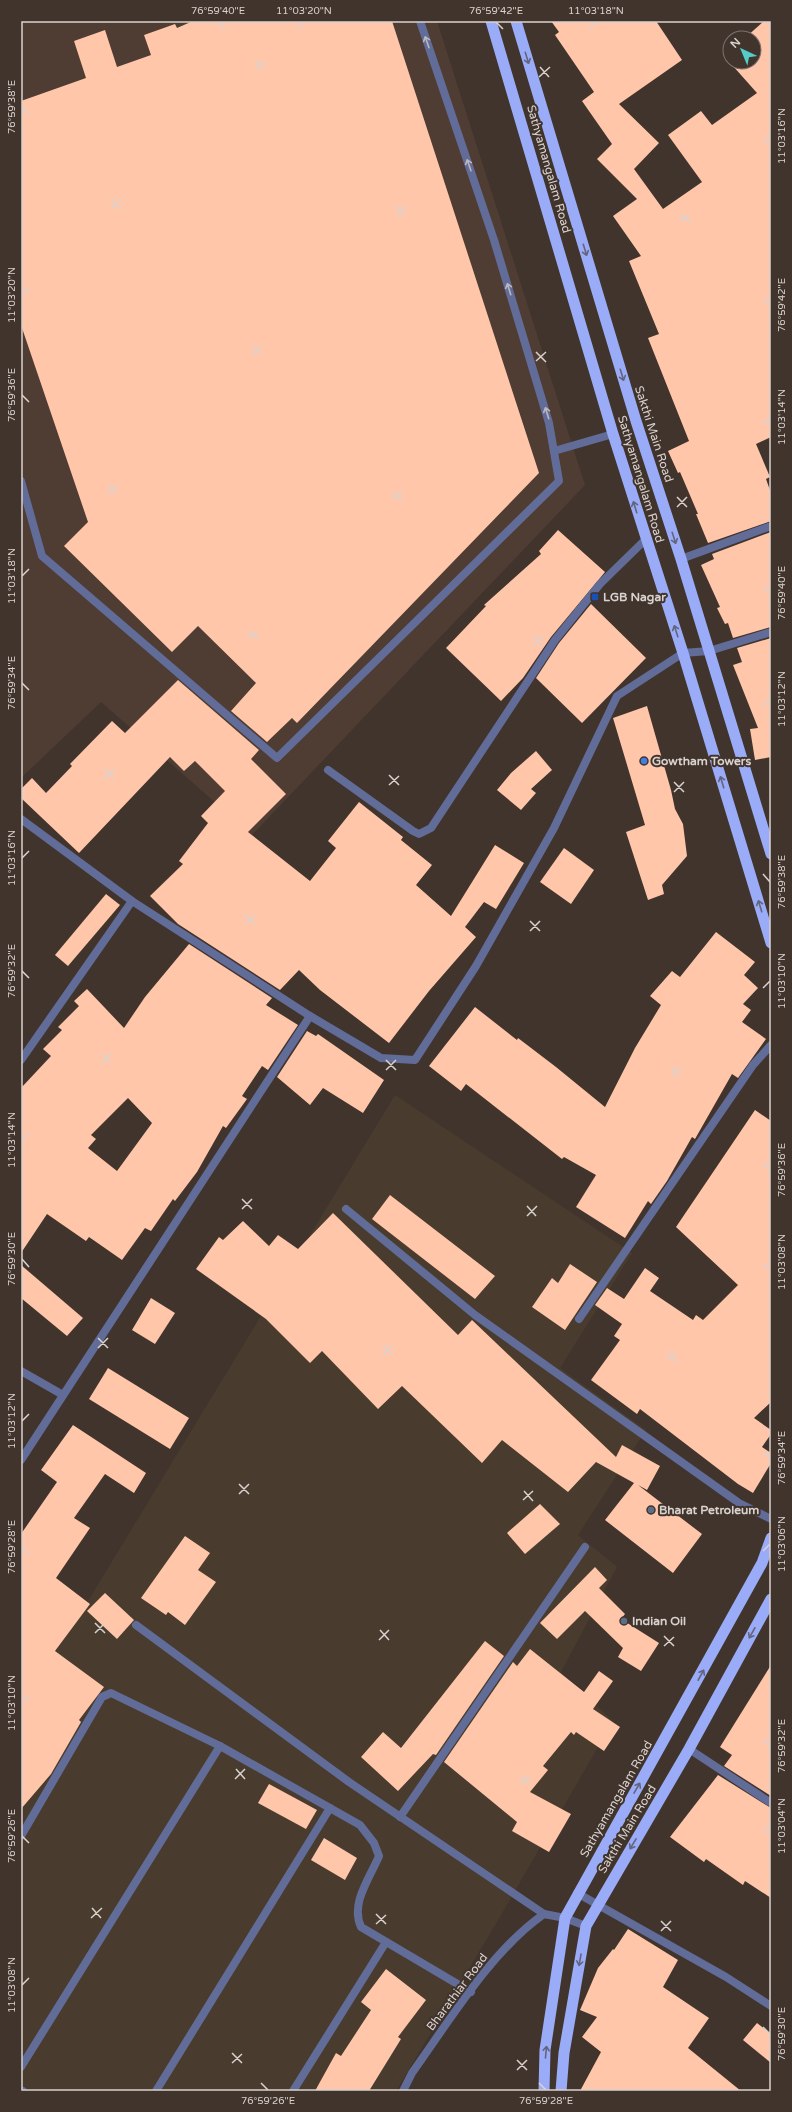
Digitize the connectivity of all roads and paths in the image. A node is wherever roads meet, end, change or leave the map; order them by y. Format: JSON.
{"nodes":[{"id":1,"x":420,"y":21,"type":"edge"},
{"id":2,"x":491,"y":21,"type":"edge"},
{"id":3,"x":516,"y":21,"type":"edge"},
{"id":4,"x":613,"y":434,"type":"junction"},
{"id":5,"x":554,"y":452,"type":"junction"},
{"id":6,"x":21,"y":481,"type":"edge"},
{"id":7,"x":771,"y":526,"type":"edge"},
{"id":8,"x":646,"y":540,"type":"junction"},
{"id":9,"x":681,"y":559,"type":"junction"},
{"id":10,"x":771,"y":632,"type":"edge"},
{"id":11,"x":709,"y":651,"type":"junction"},
{"id":12,"x":683,"y":653,"type":"junction"},
{"id":13,"x":328,"y":770,"type":"dead end"},
{"id":14,"x":21,"y":819,"type":"edge"},
{"id":15,"x":771,"y":854,"type":"edge"},
{"id":16,"x":132,"y":901,"type":"junction"},
{"id":17,"x":771,"y":943,"type":"edge"},
{"id":18,"x":310,"y":1016,"type":"junction"},
{"id":19,"x":771,"y":1046,"type":"edge"},
{"id":20,"x":21,"y":1060,"type":"edge"},
{"id":21,"x":346,"y":1210,"type":"dead end"},
{"id":22,"x":579,"y":1319,"type":"dead end"},
{"id":23,"x":21,"y":1371,"type":"edge"},
{"id":24,"x":62,"y":1395,"type":"junction"},
{"id":25,"x":21,"y":1460,"type":"edge"},
{"id":26,"x":771,"y":1519,"type":"edge"},
{"id":27,"x":771,"y":1538,"type":"edge"},
{"id":28,"x":585,"y":1547,"type":"dead end"},
{"id":29,"x":771,"y":1599,"type":"edge"},
{"id":30,"x":136,"y":1625,"type":"dead end"},
{"id":31,"x":220,"y":1746,"type":"junction"},
{"id":32,"x":689,"y":1750,"type":"junction"},
{"id":33,"x":771,"y":1804,"type":"edge"},
{"id":34,"x":330,"y":1808,"type":"junction"},
{"id":35,"x":400,"y":1817,"type":"junction"},
{"id":36,"x":21,"y":1836,"type":"edge"},
{"id":37,"x":577,"y":1893,"type":"junction"},
{"id":38,"x":597,"y":1904,"type":"junction"},
{"id":39,"x":544,"y":1914,"type":"junction"},
{"id":40,"x":565,"y":1918,"type":"junction"},
{"id":41,"x":586,"y":1926,"type":"junction"},
{"id":42,"x":386,"y":1942,"type":"junction"},
{"id":43,"x":471,"y":1992,"type":"junction"},
{"id":44,"x":771,"y":2006,"type":"edge"},
{"id":45,"x":21,"y":2068,"type":"edge"},
{"id":46,"x":156,"y":2091,"type":"edge"},
{"id":47,"x":293,"y":2091,"type":"edge"},
{"id":48,"x":402,"y":2091,"type":"edge"},
{"id":49,"x":544,"y":2091,"type":"edge"},
{"id":50,"x":561,"y":2091,"type":"edge"}],
"edges":[{"from":5,"to":1,"type":"street","one_way":true},
{"from":2,"to":4,"type":"highway","name":"Sathyamangalam Road"},
{"from":3,"to":9,"type":"highway","name":"Sakthi Main Road","one_way":true},
{"from":4,"to":5,"type":"street"},
{"from":8,"to":4,"type":"highway","name":"Sathyamangalam Road","one_way":true},
{"from":5,"to":6,"type":"street"},
{"from":7,"to":9,"type":"street"},
{"from":12,"to":8,"type":"highway","name":"Sathyamangalam Road","one_way":true},
{"from":8,"to":13,"type":"street"},
{"from":9,"to":11,"type":"highway","name":"Sakthi Main Road"},
{"from":10,"to":11,"type":"street"},
{"from":11,"to":12,"type":"street"},
{"from":11,"to":15,"type":"highway","name":"Sakthi Main Road"},
{"from":17,"to":12,"type":"highway","name":"Sathyamangalam Road","one_way":true},
{"from":12,"to":18,"type":"street"},
{"from":14,"to":16,"type":"street"},
{"from":16,"to":18,"type":"street"},
{"from":16,"to":20,"type":"street"},
{"from":18,"to":24,"type":"street"},
{"from":19,"to":22,"type":"street"},
{"from":21,"to":26,"type":"street"},
{"from":23,"to":24,"type":"street"},
{"from":24,"to":25,"type":"street"},
{"from":37,"to":27,"type":"highway","name":"Sathyamangalam Road","one_way":true},
{"from":28,"to":35,"type":"street"},
{"from":29,"to":32,"type":"highway","name":"Sakthi Main Road","one_way":true},
{"from":30,"to":35,"type":"street"},
{"from":31,"to":34,"type":"street"},
{"from":31,"to":36,"type":"street"},
{"from":31,"to":45,"type":"street"},
{"from":32,"to":33,"type":"street"},
{"from":32,"to":38,"type":"highway","name":"Sakthi Main Road","one_way":true},
{"from":34,"to":42,"type":"street"},
{"from":34,"to":46,"type":"street"},
{"from":35,"to":39,"type":"street"},
{"from":37,"to":38,"type":"street"},
{"from":37,"to":40,"type":"highway","name":"Sathyamangalam Road"},
{"from":38,"to":41,"type":"highway","name":"Sakthi Main Road"},
{"from":38,"to":44,"type":"street"},
{"from":39,"to":40,"type":"street"},
{"from":39,"to":43,"type":"street","name":"Bharathiar Road"},
{"from":40,"to":41,"type":"street"},
{"from":49,"to":40,"type":"highway","name":"Sathyamangalam Road","one_way":true},
{"from":41,"to":50,"type":"highway","name":"Sakthi Main Road","one_way":true},
{"from":42,"to":43,"type":"street"},
{"from":42,"to":47,"type":"street"},
{"from":43,"to":48,"type":"street","name":"Bharathiar Road"}]}
